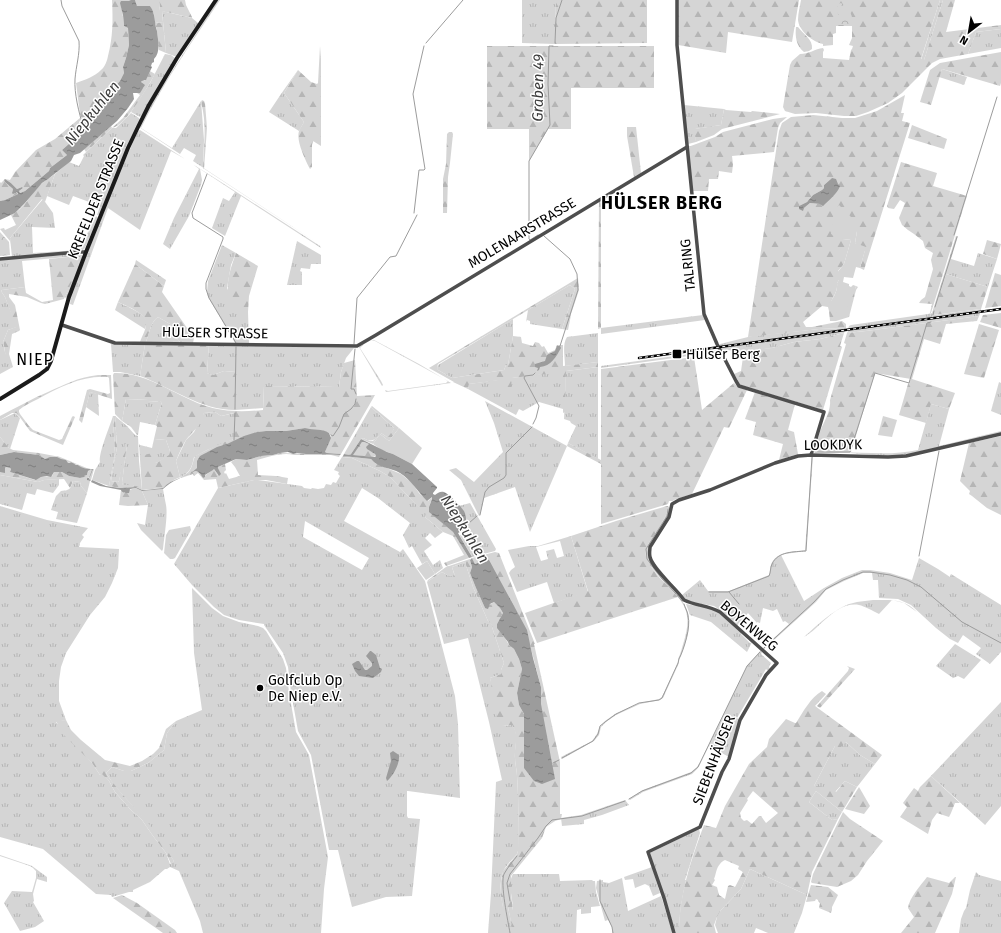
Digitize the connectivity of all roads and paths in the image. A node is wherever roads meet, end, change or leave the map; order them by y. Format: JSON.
{"nodes":[{"id":1,"x":216,"y":0,"type":"edge"},
{"id":2,"x":677,"y":0,"type":"edge"},
{"id":3,"x":687,"y":147,"type":"junction"},
{"id":4,"x":86,"y":252,"type":"junction"},
{"id":5,"x":0,"y":259,"type":"edge"},
{"id":6,"x":62,"y":325,"type":"junction"},
{"id":7,"x":370,"y":339,"type":"joint"},
{"id":8,"x":0,"y":399,"type":"edge"},
{"id":9,"x":1001,"y":434,"type":"edge"},
{"id":10,"x":812,"y":455,"type":"junction"},
{"id":11,"x":672,"y":504,"type":"joint"},
{"id":12,"x":776,"y":664,"type":"joint"},
{"id":13,"x":674,"y":933,"type":"edge"}],
"edges":[{"from":1,"to":4,"type":"main road","name":"KREFELDER STRASSE"},
{"from":2,"to":3,"type":"street","name":"TALRING"},
{"from":3,"to":7,"type":"street","name":"MOLENAARSTRASSE"},
{"from":3,"to":10,"type":"street","name":"TALRING"},
{"from":4,"to":5,"type":"street"},
{"from":4,"to":6,"type":"main road","name":"KREFELDER STRASSE"},
{"from":6,"to":7,"type":"street","name":"HÜLSER STRASSE"},
{"from":6,"to":8,"type":"main road","name":"KREFELDER STRASSE"},
{"from":9,"to":10,"type":"street","name":"LOOKDYK"},
{"from":10,"to":11,"type":"street","name":"LOOKDYK"},
{"from":11,"to":12,"type":"street","name":"BOYENWEG"},
{"from":12,"to":13,"type":"street","name":"SIEBENHÄUSER"}]}
